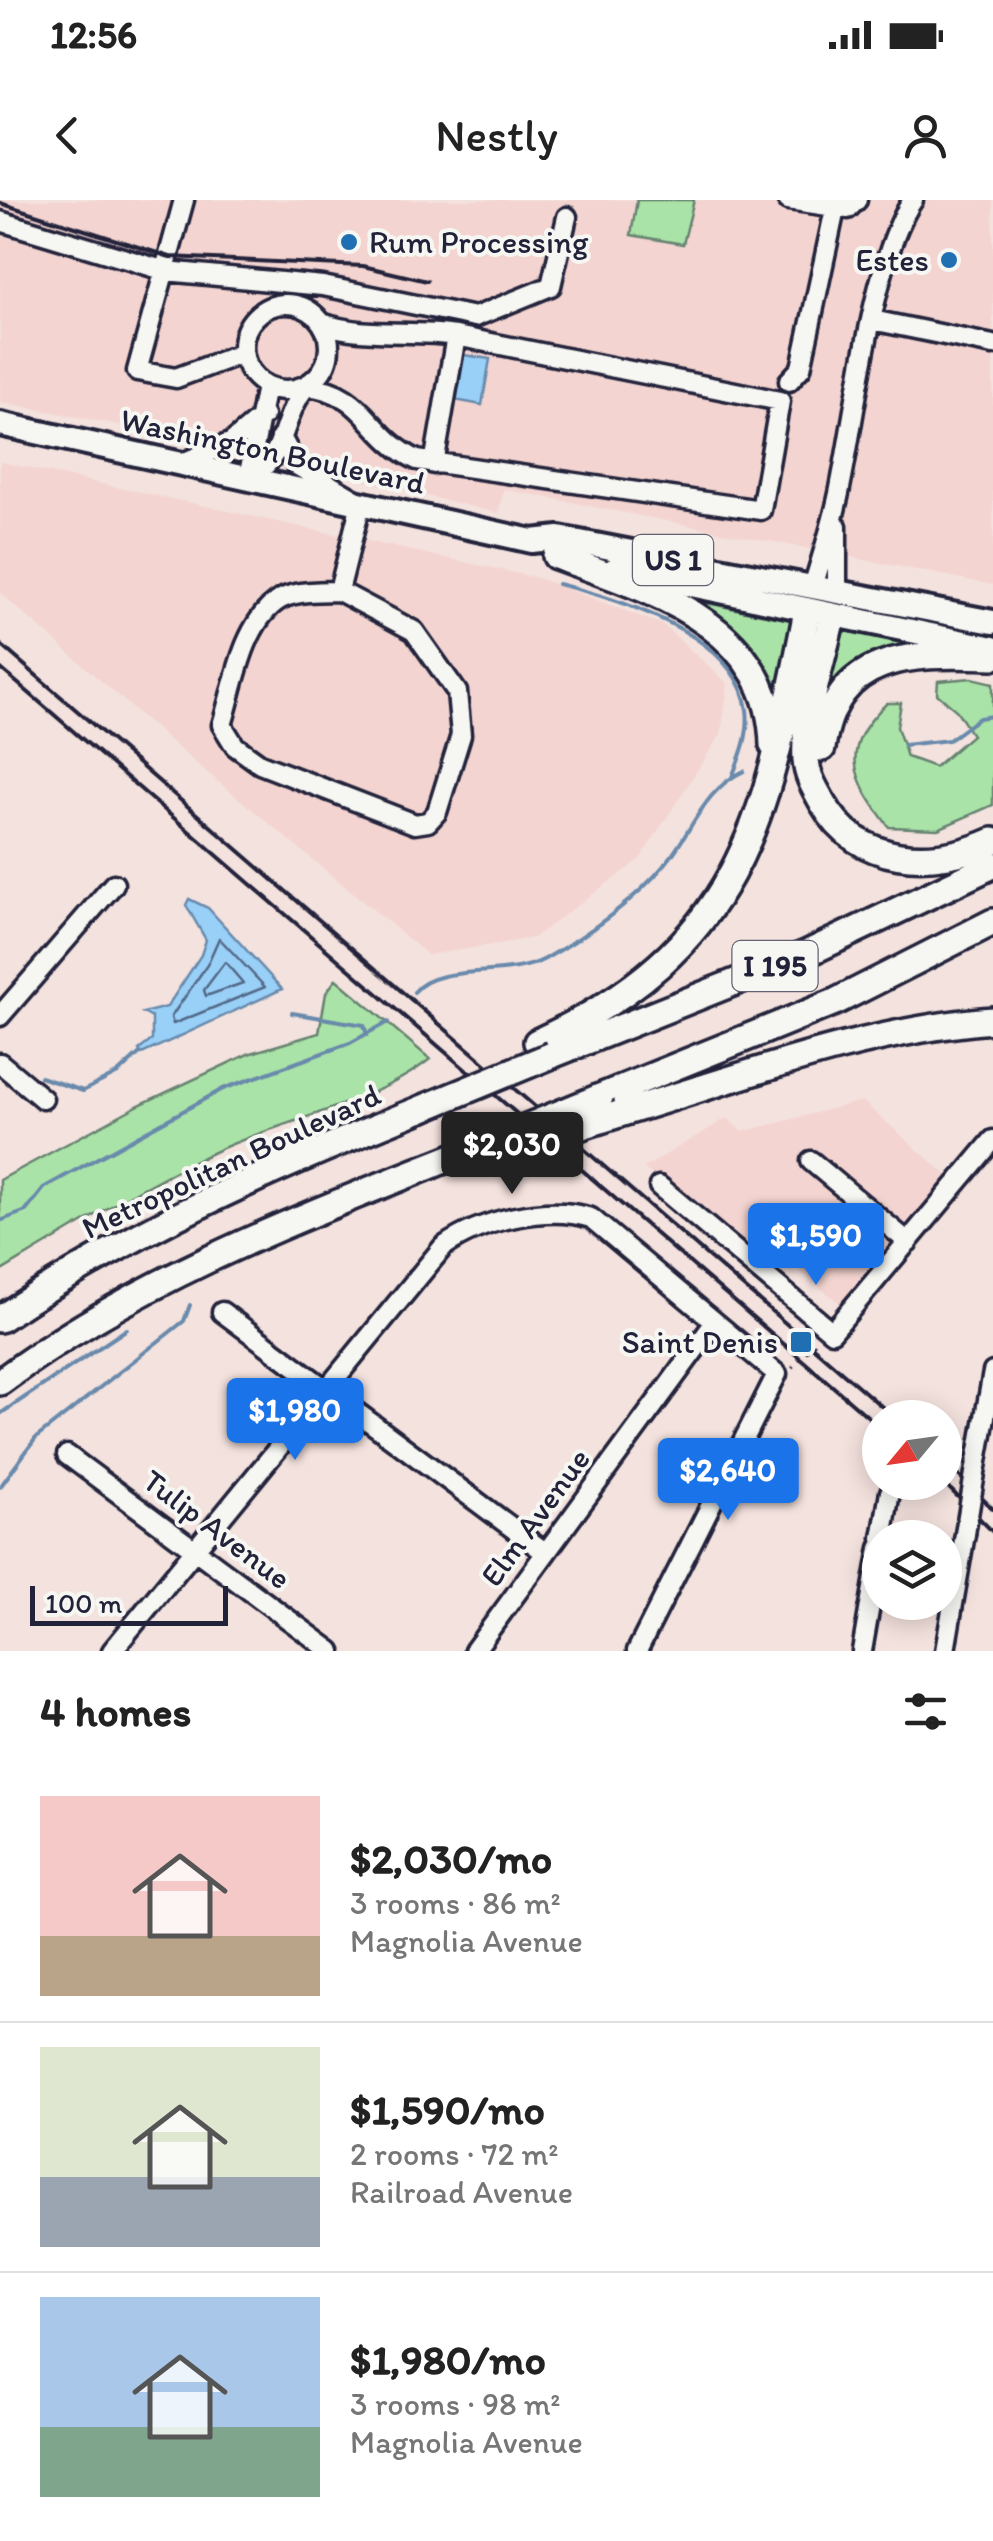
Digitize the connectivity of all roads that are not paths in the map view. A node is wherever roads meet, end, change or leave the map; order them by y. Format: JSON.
{"nodes":[{"id":1,"x":184,"y":200,"type":"edge"},
{"id":2,"x":788,"y":200,"type":"edge"},
{"id":3,"x":857,"y":200,"type":"edge"},
{"id":4,"x":913,"y":200,"type":"edge"},
{"id":5,"x":834,"y":209,"type":"junction"},
{"id":6,"x":566,"y":217,"type":"dead end"},
{"id":7,"x":0,"y":221,"type":"edge"},
{"id":8,"x":166,"y":271,"type":"junction"},
{"id":9,"x":872,"y":320,"type":"junction"},
{"id":10,"x":322,"y":322,"type":"junction"},
{"id":11,"x":456,"y":336,"type":"junction"},
{"id":12,"x":993,"y":345,"type":"edge"},
{"id":13,"x":243,"y":353,"type":"junction"},
{"id":14,"x":789,"y":380,"type":"dead end"},
{"id":15,"x":266,"y":386,"type":"junction"},
{"id":16,"x":306,"y":386,"type":"junction"},
{"id":17,"x":264,"y":415,"type":"junction"},
{"id":18,"x":0,"y":424,"type":"edge"},
{"id":19,"x":282,"y":437,"type":"junction"},
{"id":20,"x":180,"y":464,"type":"junction"},
{"id":21,"x":434,"y":464,"type":"junction"},
{"id":22,"x":248,"y":479,"type":"junction"},
{"id":23,"x":361,"y":504,"type":"junction"},
{"id":24,"x":532,"y":541,"type":"junction"},
{"id":25,"x":556,"y":556,"type":"junction"},
{"id":26,"x":339,"y":591,"type":"junction"},
{"id":27,"x":823,"y":601,"type":"junction"},
{"id":28,"x":993,"y":622,"type":"edge"},
{"id":29,"x":993,"y":648,"type":"edge"},
{"id":30,"x":993,"y":656,"type":"edge"},
{"id":31,"x":774,"y":775,"type":"junction"},
{"id":32,"x":828,"y":812,"type":"junction"},
{"id":33,"x":993,"y":841,"type":"edge"},
{"id":34,"x":993,"y":864,"type":"edge"},
{"id":35,"x":114,"y":884,"type":"dead end"},
{"id":36,"x":993,"y":922,"type":"edge"},
{"id":37,"x":7,"y":996,"type":"edge"},
{"id":38,"x":0,"y":1016,"type":"edge"},
{"id":39,"x":993,"y":1020,"type":"edge"},
{"id":40,"x":544,"y":1048,"type":"junction"},
{"id":41,"x":0,"y":1063,"type":"edge"},
{"id":42,"x":44,"y":1099,"type":"dead end"},
{"id":43,"x":609,"y":1106,"type":"junction"},
{"id":44,"x":993,"y":1140,"type":"edge"},
{"id":45,"x":811,"y":1161,"type":"dead end"},
{"id":46,"x":659,"y":1186,"type":"dead end"},
{"id":47,"x":908,"y":1242,"type":"junction"},
{"id":48,"x":222,"y":1312,"type":"dead end"},
{"id":49,"x":0,"y":1319,"type":"edge"},
{"id":50,"x":715,"y":1322,"type":"junction"},
{"id":51,"x":993,"y":1372,"type":"edge"},
{"id":52,"x":0,"y":1382,"type":"edge"},
{"id":53,"x":325,"y":1389,"type":"junction"},
{"id":54,"x":67,"y":1455,"type":"dead end"},
{"id":55,"x":194,"y":1550,"type":"junction"},
{"id":56,"x":546,"y":1553,"type":"junction"},
{"id":57,"x":867,"y":1620,"type":"edge"},
{"id":58,"x":112,"y":1651,"type":"edge"},
{"id":59,"x":332,"y":1651,"type":"edge"},
{"id":60,"x":474,"y":1651,"type":"edge"},
{"id":61,"x":637,"y":1651,"type":"edge"},
{"id":62,"x":862,"y":1651,"type":"edge"},
{"id":63,"x":945,"y":1651,"type":"edge"}],
"edges":[{"from":1,"to":8,"type":"street"},
{"from":2,"to":5,"type":"street"},
{"from":3,"to":5,"type":"street"},
{"from":4,"to":9,"type":"street"},
{"from":5,"to":14,"type":"street"},
{"from":6,"to":8,"type":"street"},
{"from":7,"to":8,"type":"street"},
{"from":8,"to":13,"type":"street"},
{"from":9,"to":12,"type":"street"},
{"from":9,"to":27,"type":"street"},
{"from":10,"to":11,"type":"street"},
{"from":10,"to":13,"type":"street"},
{"from":10,"to":16,"type":"street"},
{"from":11,"to":21,"type":"street"},
{"from":11,"to":21,"type":"street"},
{"from":13,"to":15,"type":"street"},
{"from":15,"to":16,"type":"street"},
{"from":15,"to":17,"type":"street"},
{"from":16,"to":19,"type":"street"},
{"from":16,"to":21,"type":"street"},
{"from":17,"to":20,"type":"street"},
{"from":17,"to":22,"type":"street"},
{"from":18,"to":20,"type":"main road","name":"Washington Boulevard","number":"US 1"},
{"from":19,"to":22,"type":"street"},
{"from":19,"to":23,"type":"street"},
{"from":20,"to":22,"type":"main road","name":"Washington Boulevard","number":"US 1"},
{"from":22,"to":23,"type":"main road","name":"Washington Boulevard","number":"US 1"},
{"from":23,"to":24,"type":"main road","name":"Washington Boulevard","number":"US 1"},
{"from":23,"to":26,"type":"street"},
{"from":24,"to":25,"type":"main road","name":"Washington Boulevard","number":"US 1"},
{"from":24,"to":27,"type":"main road","name":"Washington Boulevard","number":"US 1"},
{"from":25,"to":27,"type":"main road","name":"Washington Boulevard","number":"US 1"},
{"from":25,"to":31,"type":"highway"},
{"from":26,"to":26,"type":"street"},
{"from":27,"to":28,"type":"main road","name":"Washington Boulevard","number":"US 1"},
{"from":27,"to":29,"type":"main road","name":"Washington Boulevard","number":"US 1"},
{"from":27,"to":31,"type":"highway"},
{"from":27,"to":32,"type":"highway"},
{"from":30,"to":32,"type":"highway"},
{"from":31,"to":40,"type":"highway"},
{"from":32,"to":33,"type":"highway"},
{"from":34,"to":40,"type":"highway","name":"Metropolitan Boulevard","number":"I 195"},
{"from":35,"to":37,"type":"street"},
{"from":36,"to":43,"type":"highway","number":"I 195"},
{"from":37,"to":38,"type":"street"},
{"from":39,"to":43,"type":"highway"},
{"from":40,"to":49,"type":"highway","name":"Metropolitan Boulevard","number":"I 195","bridge":true},
{"from":41,"to":42,"type":"street"},
{"from":43,"to":52,"type":"highway","number":"I 195","bridge":true},
{"from":44,"to":47,"type":"street"},
{"from":45,"to":47,"type":"street"},
{"from":46,"to":47,"type":"street"},
{"from":48,"to":53,"type":"street"},
{"from":50,"to":53,"type":"street"},
{"from":50,"to":56,"type":"street","name":"Elm Avenue"},
{"from":50,"to":61,"type":"street"},
{"from":51,"to":63,"type":"street","bridge":true},
{"from":53,"to":55,"type":"street"},
{"from":53,"to":56,"type":"street"},
{"from":54,"to":55,"type":"street","name":"Tulip Avenue"},
{"from":55,"to":58,"type":"street"},
{"from":55,"to":59,"type":"street","name":"Tulip Avenue"},
{"from":56,"to":60,"type":"street","name":"Elm Avenue"},
{"from":57,"to":62,"type":"street"}]}
